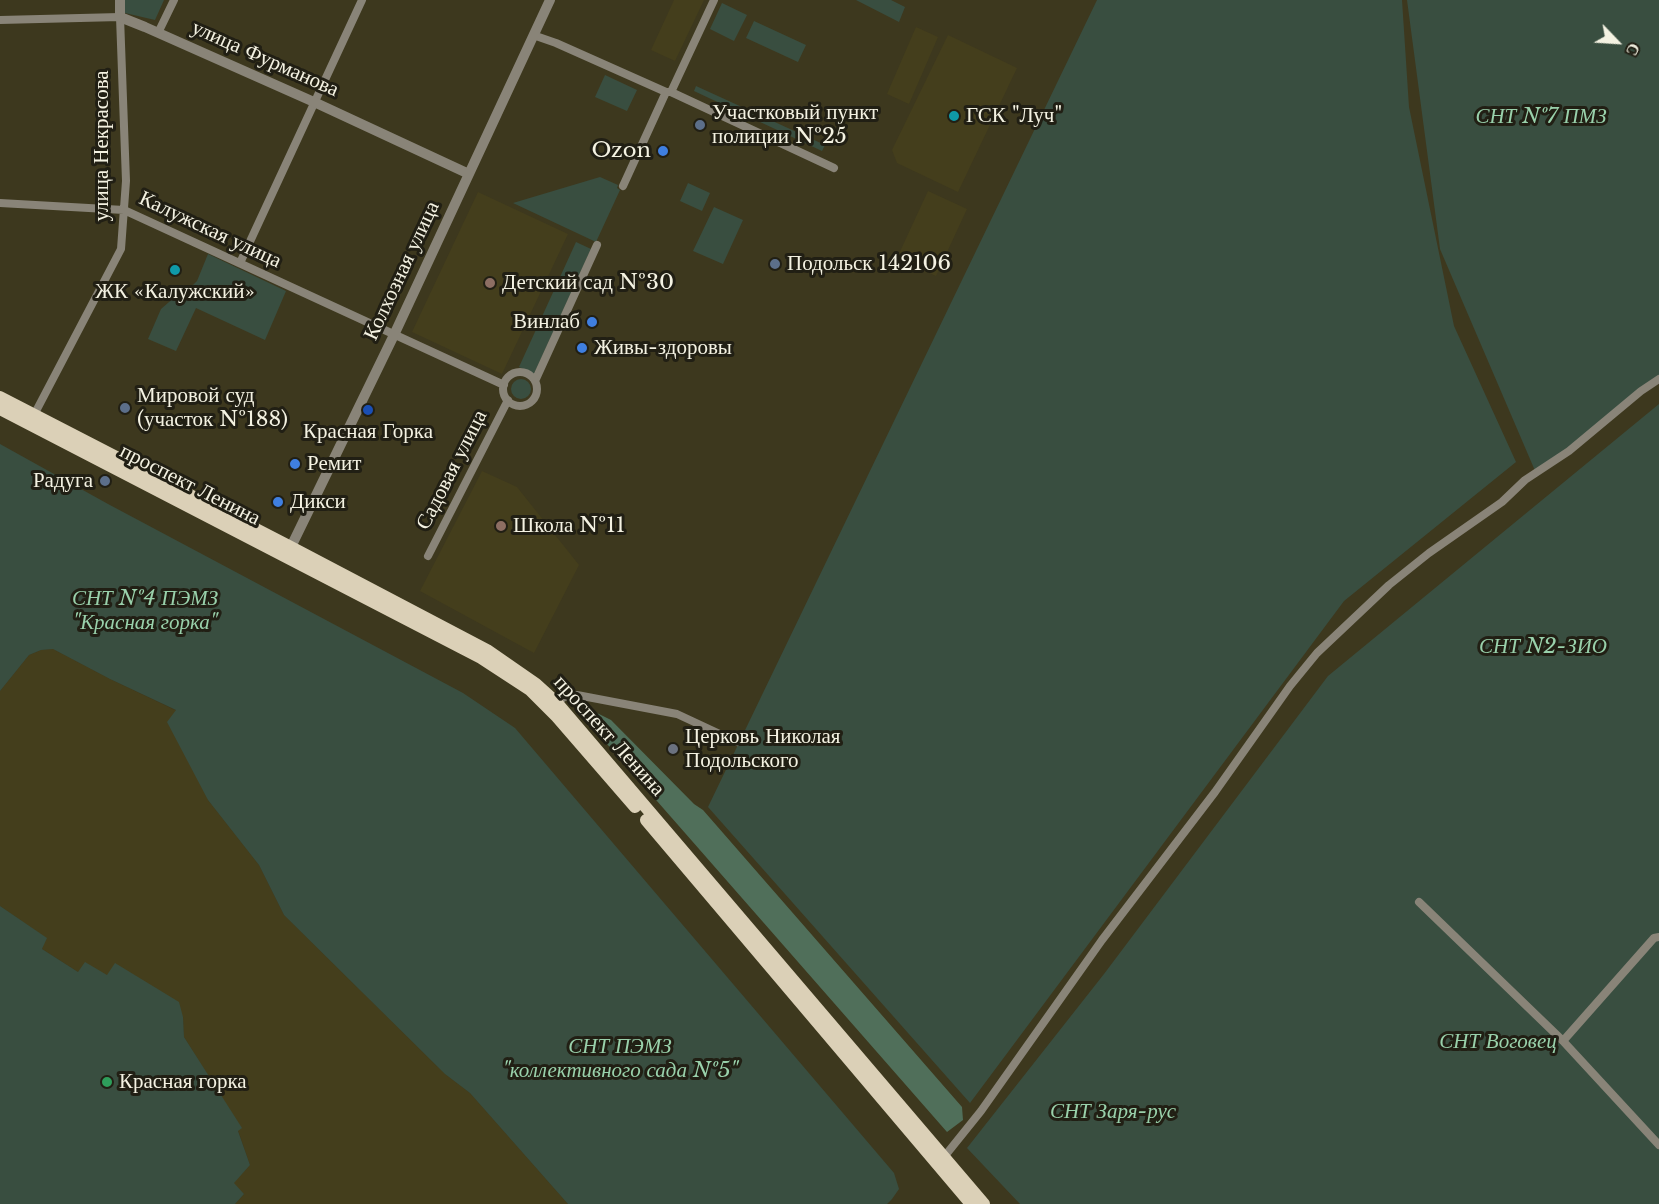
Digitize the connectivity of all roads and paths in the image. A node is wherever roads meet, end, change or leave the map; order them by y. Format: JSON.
{"nodes":[{"id":1,"x":120,"y":0,"type":"edge"},
{"id":2,"x":174,"y":0,"type":"edge"},
{"id":3,"x":362,"y":0,"type":"edge"},
{"id":4,"x":550,"y":0,"type":"edge"},
{"id":5,"x":714,"y":0,"type":"edge"},
{"id":6,"x":120,"y":18,"type":"junction"},
{"id":7,"x":0,"y":20,"type":"edge"},
{"id":8,"x":158,"y":33,"type":"junction"},
{"id":9,"x":533,"y":35,"type":"junction"},
{"id":10,"x":669,"y":92,"type":"junction"},
{"id":11,"x":314,"y":102,"type":"junction"},
{"id":12,"x":834,"y":168,"type":"dead end"},
{"id":13,"x":469,"y":174,"type":"junction"},
{"id":14,"x":623,"y":186,"type":"dead end"},
{"id":15,"x":0,"y":202,"type":"edge"},
{"id":16,"x":124,"y":210,"type":"junction"},
{"id":17,"x":597,"y":246,"type":"dead end"},
{"id":18,"x":240,"y":263,"type":"junction"},
{"id":19,"x":394,"y":335,"type":"junction"},
{"id":20,"x":1659,"y":379,"type":"edge"},
{"id":21,"x":534,"y":381,"type":"junction"},
{"id":22,"x":504,"y":385,"type":"junction"},
{"id":23,"x":0,"y":398,"type":"edge"},
{"id":24,"x":508,"y":400,"type":"junction"},
{"id":25,"x":0,"y":409,"type":"edge"},
{"id":26,"x":34,"y":415,"type":"junction"},
{"id":27,"x":289,"y":552,"type":"junction"},
{"id":28,"x":428,"y":556,"type":"dead end"},
{"id":29,"x":557,"y":703,"type":"junction"},
{"id":30,"x":737,"y":742,"type":"dead end"},
{"id":31,"x":1419,"y":902,"type":"dead end"},
{"id":32,"x":1659,"y":937,"type":"edge"},
{"id":33,"x":1563,"y":1041,"type":"junction"},
{"id":34,"x":1659,"y":1145,"type":"edge"},
{"id":35,"x":944,"y":1158,"type":"junction"},
{"id":36,"x":948,"y":1169,"type":"junction"},
{"id":37,"x":971,"y":1204,"type":"edge"},
{"id":38,"x":984,"y":1204,"type":"edge"}],
"edges":[{"from":1,"to":6,"type":"street","name":"улица Некрасова"},
{"from":2,"to":8,"type":"street"},
{"from":3,"to":11,"type":"street"},
{"from":4,"to":9,"type":"street","name":"Колхозная улица"},
{"from":5,"to":10,"type":"street"},
{"from":6,"to":7,"type":"street","name":"улица Фурманова"},
{"from":6,"to":8,"type":"street","name":"улица Фурманова"},
{"from":6,"to":16,"type":"street","name":"улица Некрасова"},
{"from":8,"to":11,"type":"street","name":"улица Фурманова"},
{"from":9,"to":10,"type":"street"},
{"from":9,"to":13,"type":"street","name":"Колхозная улица"},
{"from":10,"to":12,"type":"street"},
{"from":10,"to":14,"type":"street"},
{"from":11,"to":13,"type":"street","name":"улица Фурманова"},
{"from":11,"to":18,"type":"street"},
{"from":13,"to":19,"type":"street","name":"Колхозная улица"},
{"from":15,"to":16,"type":"street","name":"Калужская улица"},
{"from":16,"to":18,"type":"street","name":"Калужская улица"},
{"from":16,"to":26,"type":"street","name":"улица Некрасова"},
{"from":17,"to":21,"type":"street"},
{"from":18,"to":19,"type":"street","name":"Калужская улица"},
{"from":19,"to":22,"type":"street","name":"Калужская улица"},
{"from":19,"to":27,"type":"street","name":"Колхозная улица"},
{"from":20,"to":35,"type":"street"},
{"from":21,"to":22,"type":"street"},
{"from":21,"to":24,"type":"street"},
{"from":22,"to":24,"type":"street"},
{"from":23,"to":26,"type":"main road","name":"проспект Ленина"},
{"from":24,"to":28,"type":"street","name":"Садовая улица"},
{"from":25,"to":27,"type":"main road","name":"проспект Ленина"},
{"from":26,"to":27,"type":"main road","name":"проспект Ленина"},
{"from":27,"to":29,"type":"main road","name":"проспект Ленина"},
{"from":27,"to":36,"type":"main road","name":"проспект Ленина"},
{"from":29,"to":30,"type":"street"},
{"from":29,"to":35,"type":"main road","name":"проспект Ленина"},
{"from":31,"to":33,"type":"street"},
{"from":32,"to":33,"type":"street"},
{"from":33,"to":34,"type":"street"},
{"from":35,"to":36,"type":"main road","name":"проспект Ленина"},
{"from":36,"to":37,"type":"main road"},
{"from":36,"to":38,"type":"main road"}]}
